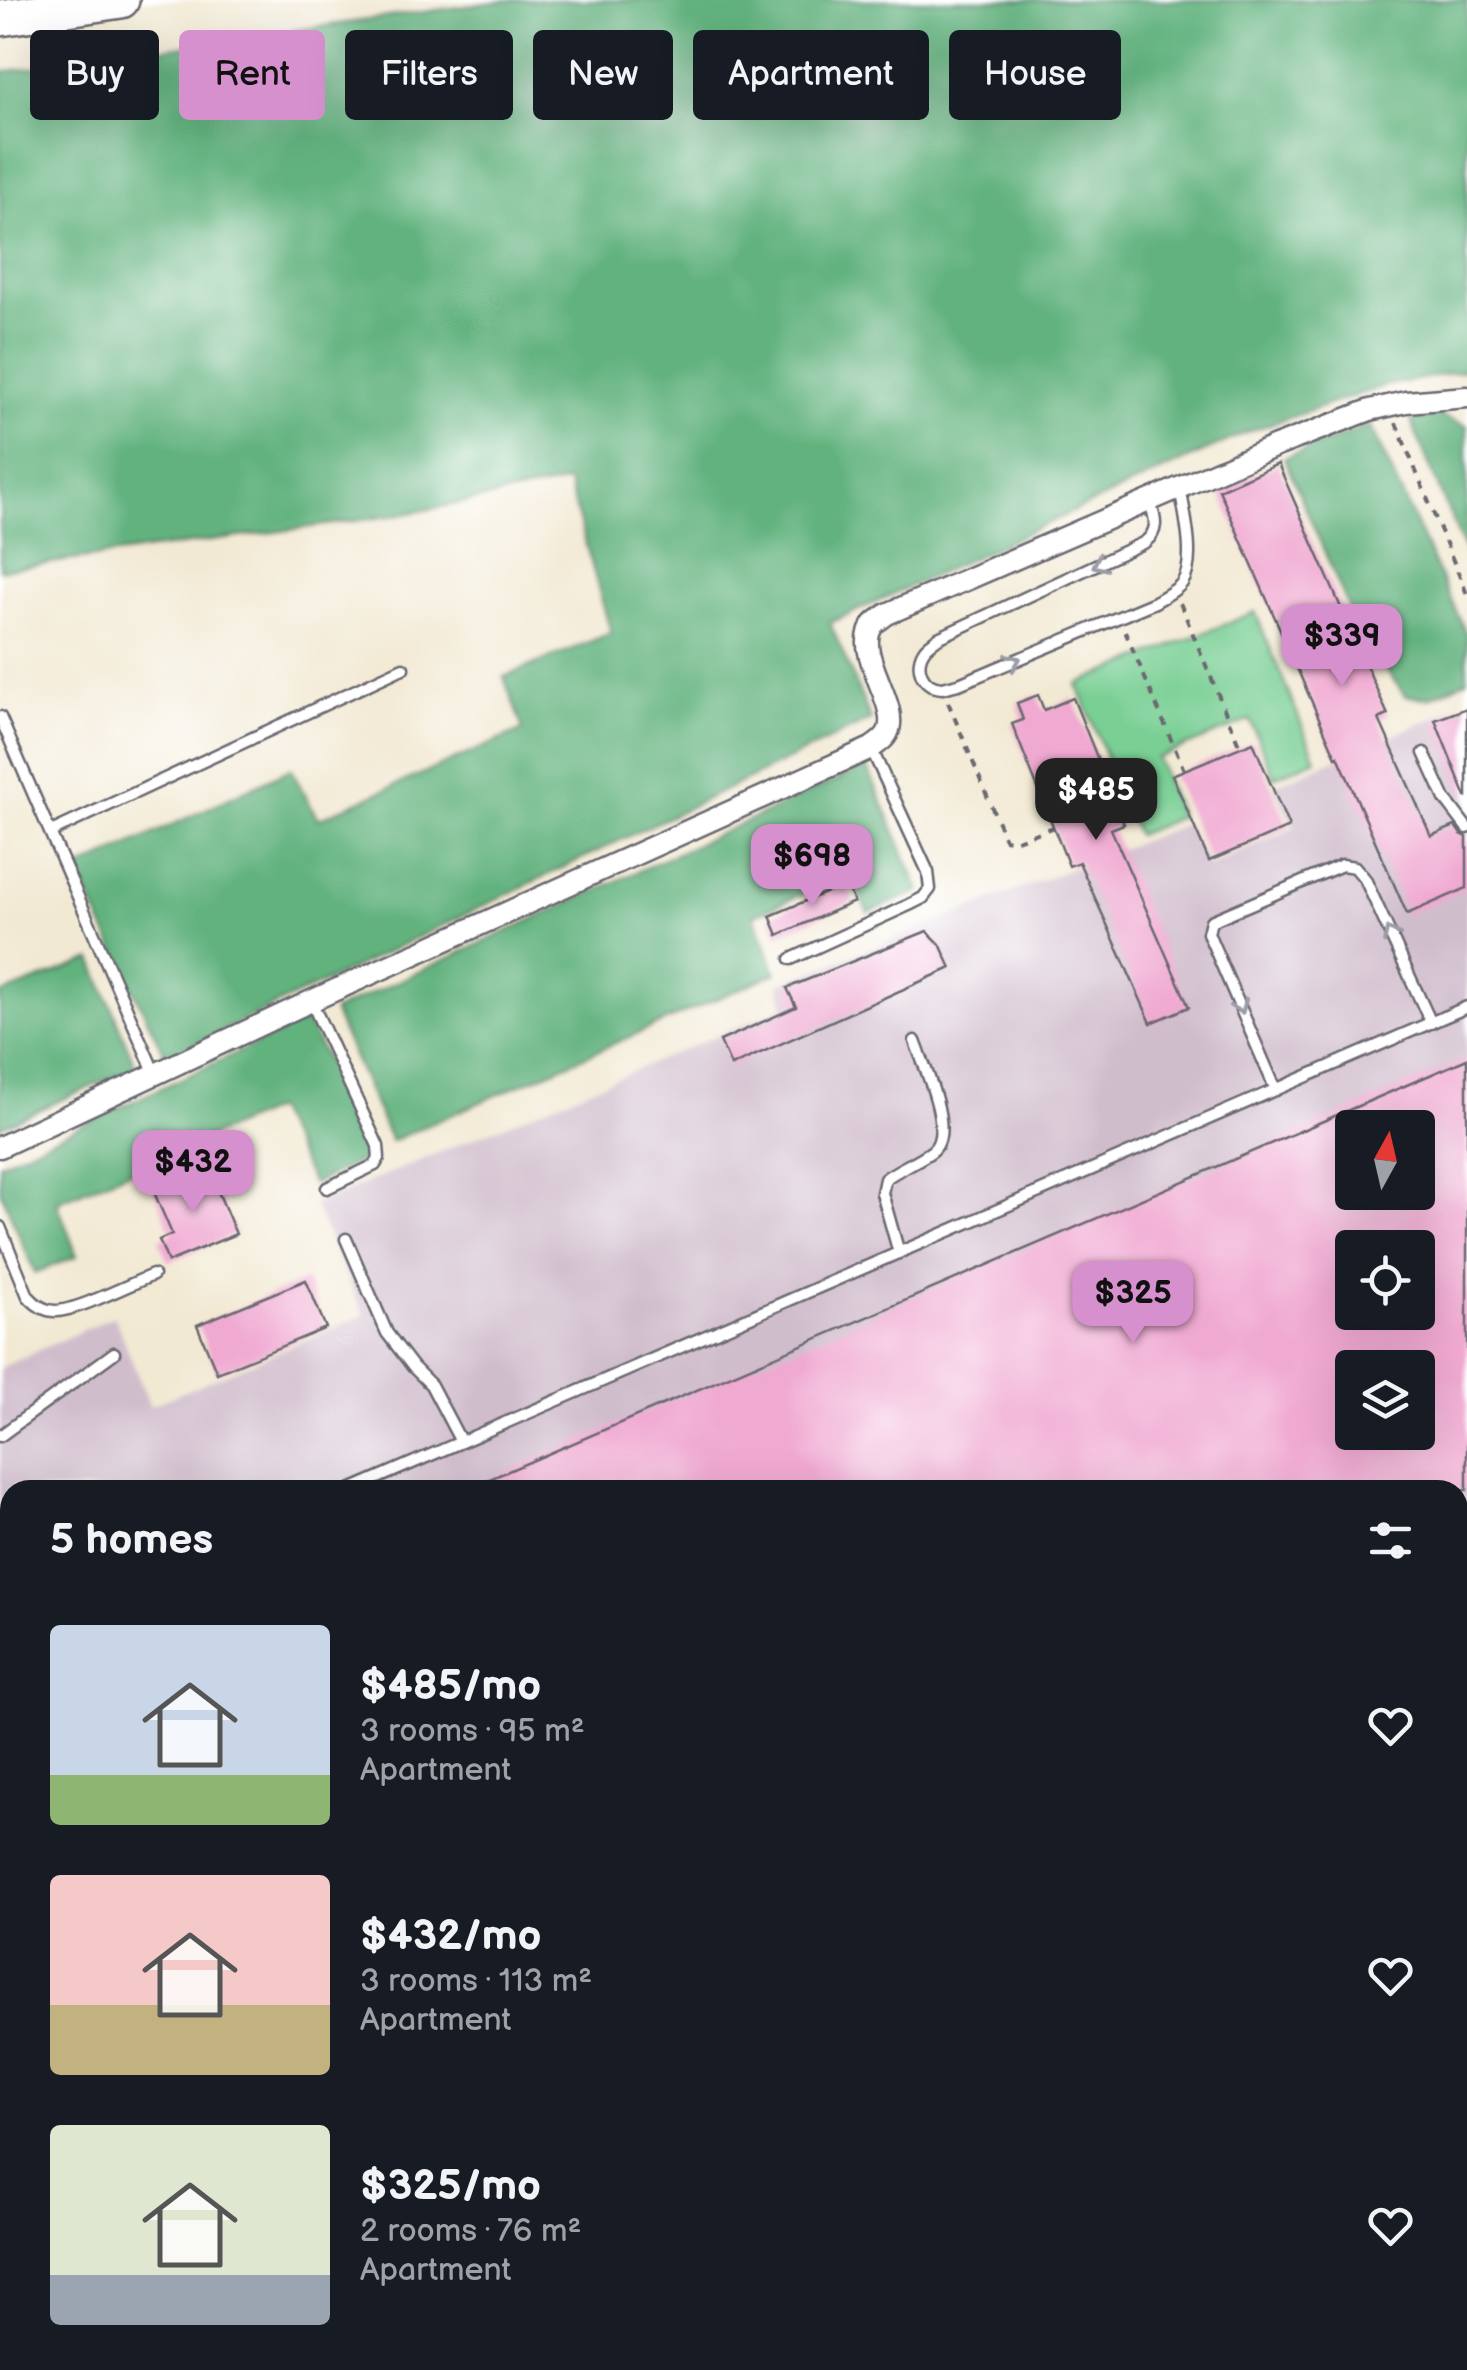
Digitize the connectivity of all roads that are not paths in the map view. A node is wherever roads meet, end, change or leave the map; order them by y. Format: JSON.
{"nodes":[{"id":1,"x":121,"y":0,"type":"edge"},
{"id":2,"x":0,"y":18,"type":"edge"},
{"id":3,"x":1467,"y":397,"type":"edge"},
{"id":4,"x":1180,"y":488,"type":"junction"},
{"id":5,"x":1150,"y":501,"type":"junction"},
{"id":6,"x":403,"y":668,"type":"dead end"},
{"id":7,"x":0,"y":718,"type":"edge"},
{"id":8,"x":871,"y":748,"type":"junction"},
{"id":9,"x":1424,"y":753,"type":"dead end"},
{"id":10,"x":1467,"y":828,"type":"edge"},
{"id":11,"x":51,"y":832,"type":"junction"},
{"id":12,"x":792,"y":959,"type":"dead end"},
{"id":13,"x":311,"y":1001,"type":"junction"},
{"id":14,"x":1467,"y":1007,"type":"edge"},
{"id":15,"x":1431,"y":1023,"type":"junction"},
{"id":16,"x":915,"y":1041,"type":"dead end"},
{"id":17,"x":155,"y":1074,"type":"junction"},
{"id":18,"x":1276,"y":1090,"type":"junction"},
{"id":19,"x":0,"y":1147,"type":"edge"},
{"id":20,"x":327,"y":1188,"type":"dead end"},
{"id":21,"x":0,"y":1227,"type":"edge"},
{"id":22,"x":346,"y":1239,"type":"dead end"},
{"id":23,"x":899,"y":1252,"type":"junction"},
{"id":24,"x":153,"y":1275,"type":"dead end"},
{"id":25,"x":114,"y":1354,"type":"dead end"},
{"id":26,"x":0,"y":1436,"type":"edge"},
{"id":27,"x":461,"y":1442,"type":"junction"},
{"id":28,"x":373,"y":1480,"type":"edge"}],
"edges":[{"from":1,"to":2,"type":"highway"},
{"from":3,"to":4,"type":"street"},
{"from":4,"to":5,"type":"street"},
{"from":5,"to":4,"type":"lane","one_way":true},
{"from":5,"to":8,"type":"street"},
{"from":6,"to":11,"type":"lane"},
{"from":7,"to":11,"type":"lane"},
{"from":8,"to":12,"type":"lane"},
{"from":8,"to":13,"type":"street"},
{"from":9,"to":10,"type":"lane"},
{"from":11,"to":17,"type":"lane"},
{"from":13,"to":17,"type":"street"},
{"from":13,"to":20,"type":"lane"},
{"from":14,"to":15,"type":"lane"},
{"from":15,"to":18,"type":"lane"},
{"from":15,"to":18,"type":"lane","one_way":true},
{"from":16,"to":23,"type":"lane"},
{"from":17,"to":19,"type":"street"},
{"from":18,"to":23,"type":"lane"},
{"from":21,"to":24,"type":"lane"},
{"from":22,"to":27,"type":"lane"},
{"from":23,"to":27,"type":"lane"},
{"from":25,"to":26,"type":"lane"},
{"from":27,"to":28,"type":"lane"}]}
